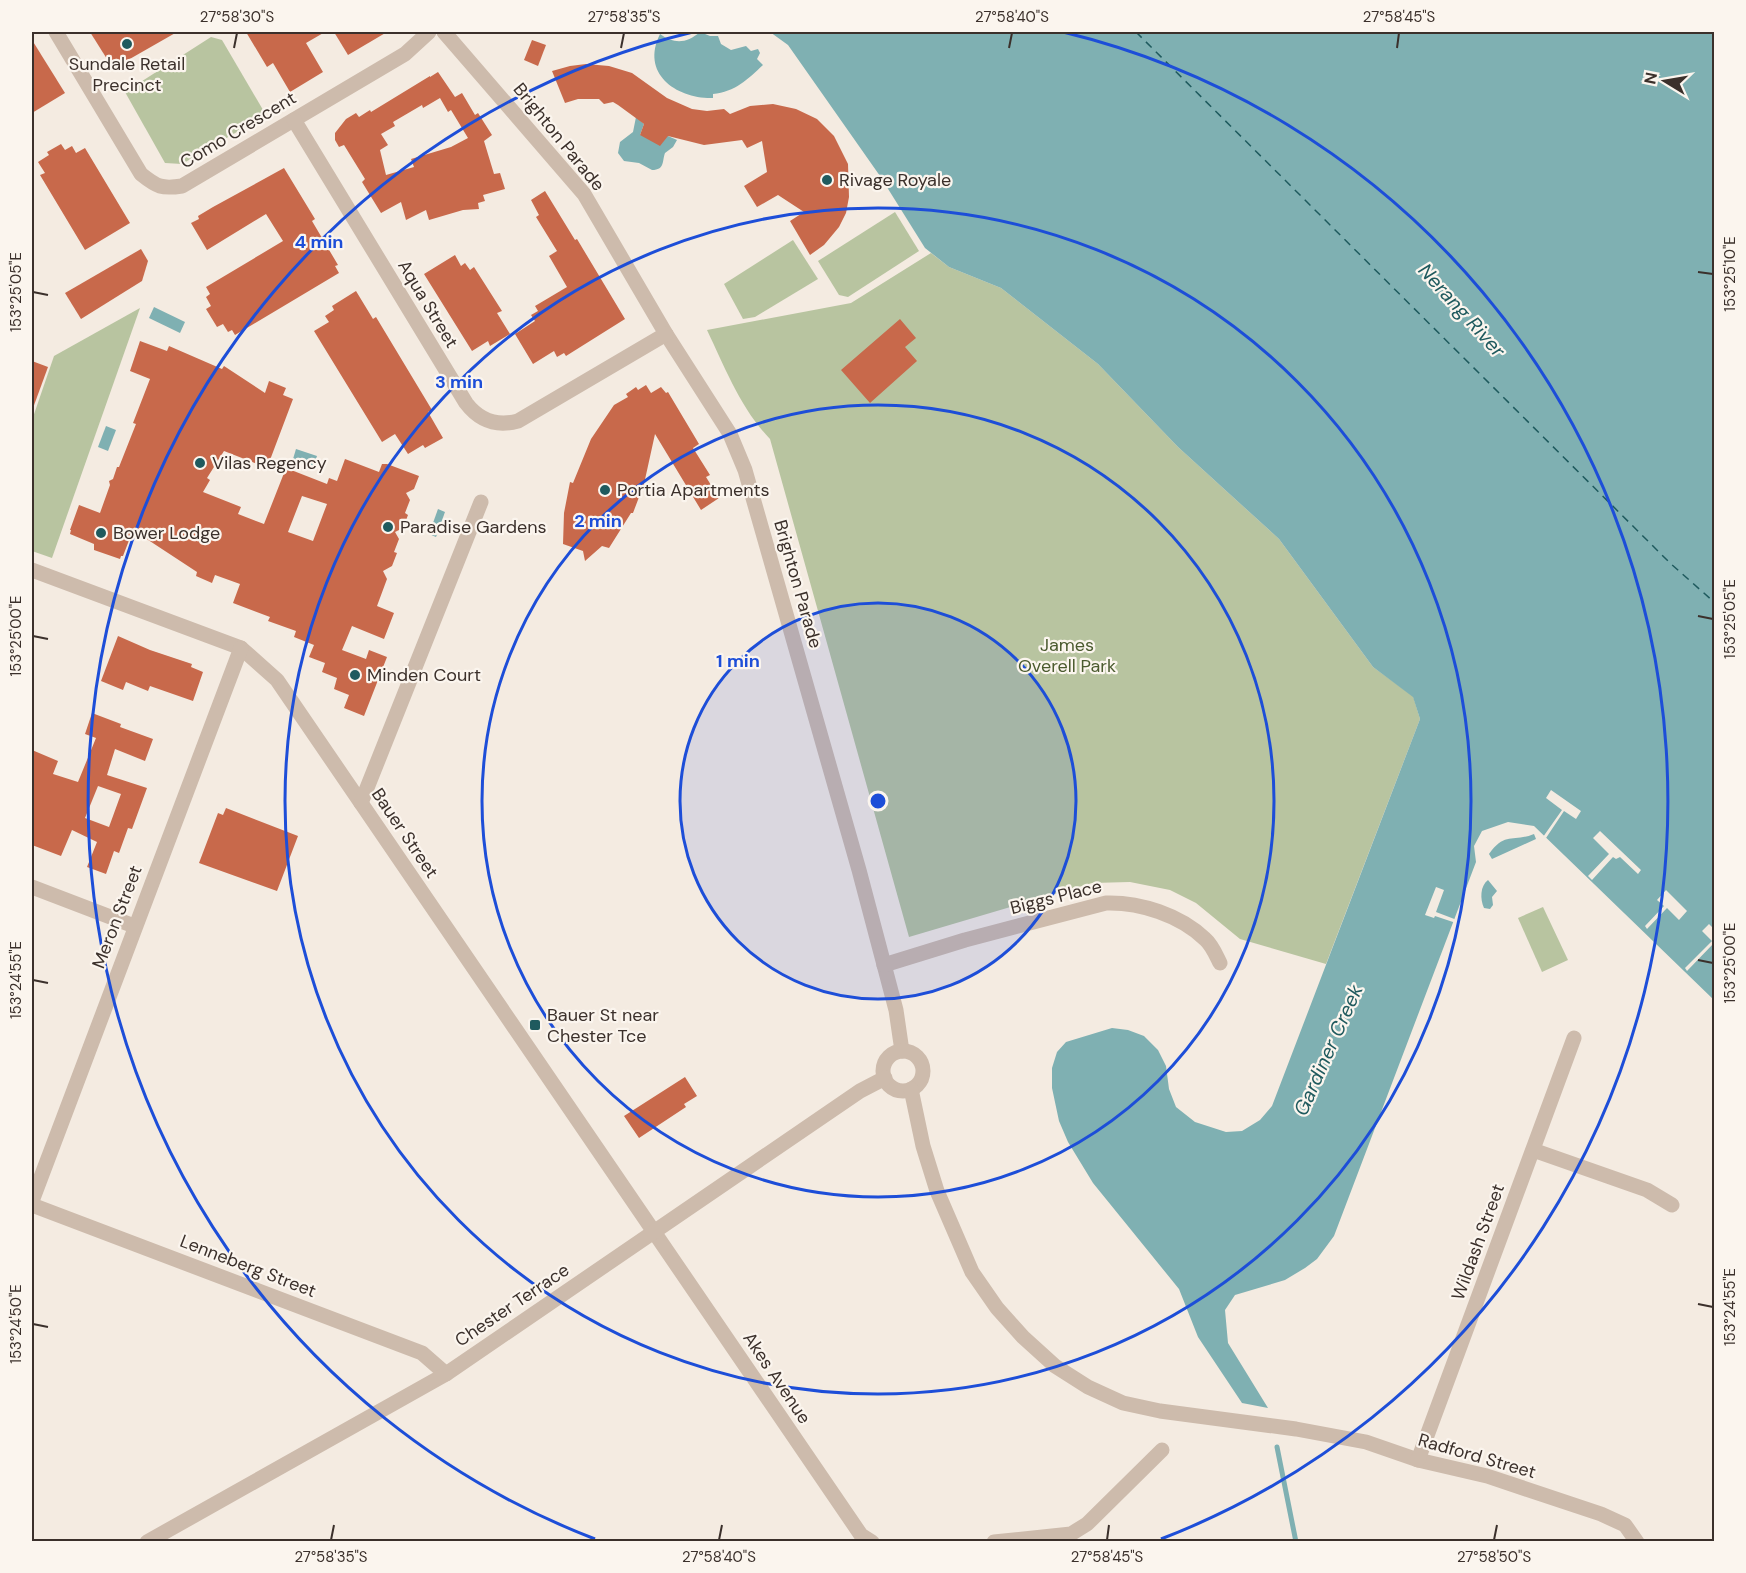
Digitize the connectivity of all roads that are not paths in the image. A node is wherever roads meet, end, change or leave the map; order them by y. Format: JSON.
{"nodes":[{"id":1,"x":56,"y":32,"type":"edge"},
{"id":2,"x":429,"y":32,"type":"edge"},
{"id":3,"x":444,"y":32,"type":"edge"},
{"id":4,"x":294,"y":120,"type":"junction"},
{"id":5,"x":666,"y":334,"type":"junction"},
{"id":6,"x":481,"y":502,"type":"dead end"},
{"id":7,"x":32,"y":570,"type":"edge"},
{"id":8,"x":241,"y":648,"type":"junction"},
{"id":9,"x":361,"y":803,"type":"junction"},
{"id":10,"x":32,"y":887,"type":"edge"},
{"id":11,"x":134,"y":926,"type":"junction"},
{"id":12,"x":1220,"y":963,"type":"dead end"},
{"id":13,"x":884,"y":964,"type":"junction"},
{"id":14,"x":1574,"y":1038,"type":"dead end"},
{"id":15,"x":902,"y":1051,"type":"junction"},
{"id":16,"x":885,"y":1078,"type":"junction"},
{"id":17,"x":911,"y":1089,"type":"junction"},
{"id":18,"x":1533,"y":1150,"type":"junction"},
{"id":19,"x":32,"y":1203,"type":"edge"},
{"id":20,"x":1672,"y":1205,"type":"dead end"},
{"id":21,"x":653,"y":1233,"type":"junction"},
{"id":22,"x":446,"y":1374,"type":"junction"},
{"id":23,"x":1162,"y":1450,"type":"dead end"},
{"id":24,"x":1418,"y":1460,"type":"junction"},
{"id":25,"x":147,"y":1542,"type":"edge"},
{"id":26,"x":872,"y":1542,"type":"edge"},
{"id":27,"x":994,"y":1542,"type":"edge"},
{"id":28,"x":1637,"y":1542,"type":"edge"}],
"edges":[{"from":1,"to":4,"type":"street","name":"Como Crescent"},
{"from":2,"to":4,"type":"street","name":"Como Crescent"},
{"from":3,"to":5,"type":"street","name":"Brighton Parade"},
{"from":4,"to":5,"type":"street","name":"Aqua Street"},
{"from":5,"to":13,"type":"street","name":"Brighton Parade"},
{"from":6,"to":9,"type":"street"},
{"from":7,"to":8,"type":"street","name":"Bauer Street"},
{"from":8,"to":9,"type":"street","name":"Bauer Street"},
{"from":8,"to":11,"type":"street","name":"Meron Street"},
{"from":9,"to":21,"type":"street","name":"Bauer Street"},
{"from":10,"to":11,"type":"street"},
{"from":11,"to":19,"type":"street","name":"Meron Street"},
{"from":12,"to":13,"type":"street","name":"Biggs Place"},
{"from":13,"to":15,"type":"street","name":"Brighton Parade"},
{"from":14,"to":18,"type":"street","name":"Wildash Street"},
{"from":15,"to":16,"type":"street"},
{"from":15,"to":17,"type":"street"},
{"from":16,"to":17,"type":"street"},
{"from":16,"to":21,"type":"street","name":"Chester Terrace"},
{"from":17,"to":24,"type":"street","name":"Radford Street"},
{"from":18,"to":20,"type":"street"},
{"from":18,"to":24,"type":"street","name":"Wildash Street"},
{"from":19,"to":22,"type":"street","name":"Lenneberg Street"},
{"from":21,"to":22,"type":"street","name":"Chester Terrace"},
{"from":21,"to":26,"type":"street","name":"Akes Avenue"},
{"from":22,"to":25,"type":"street","name":"Chester Terrace"},
{"from":23,"to":27,"type":"street"},
{"from":24,"to":28,"type":"street","name":"Radford Street"}]}
